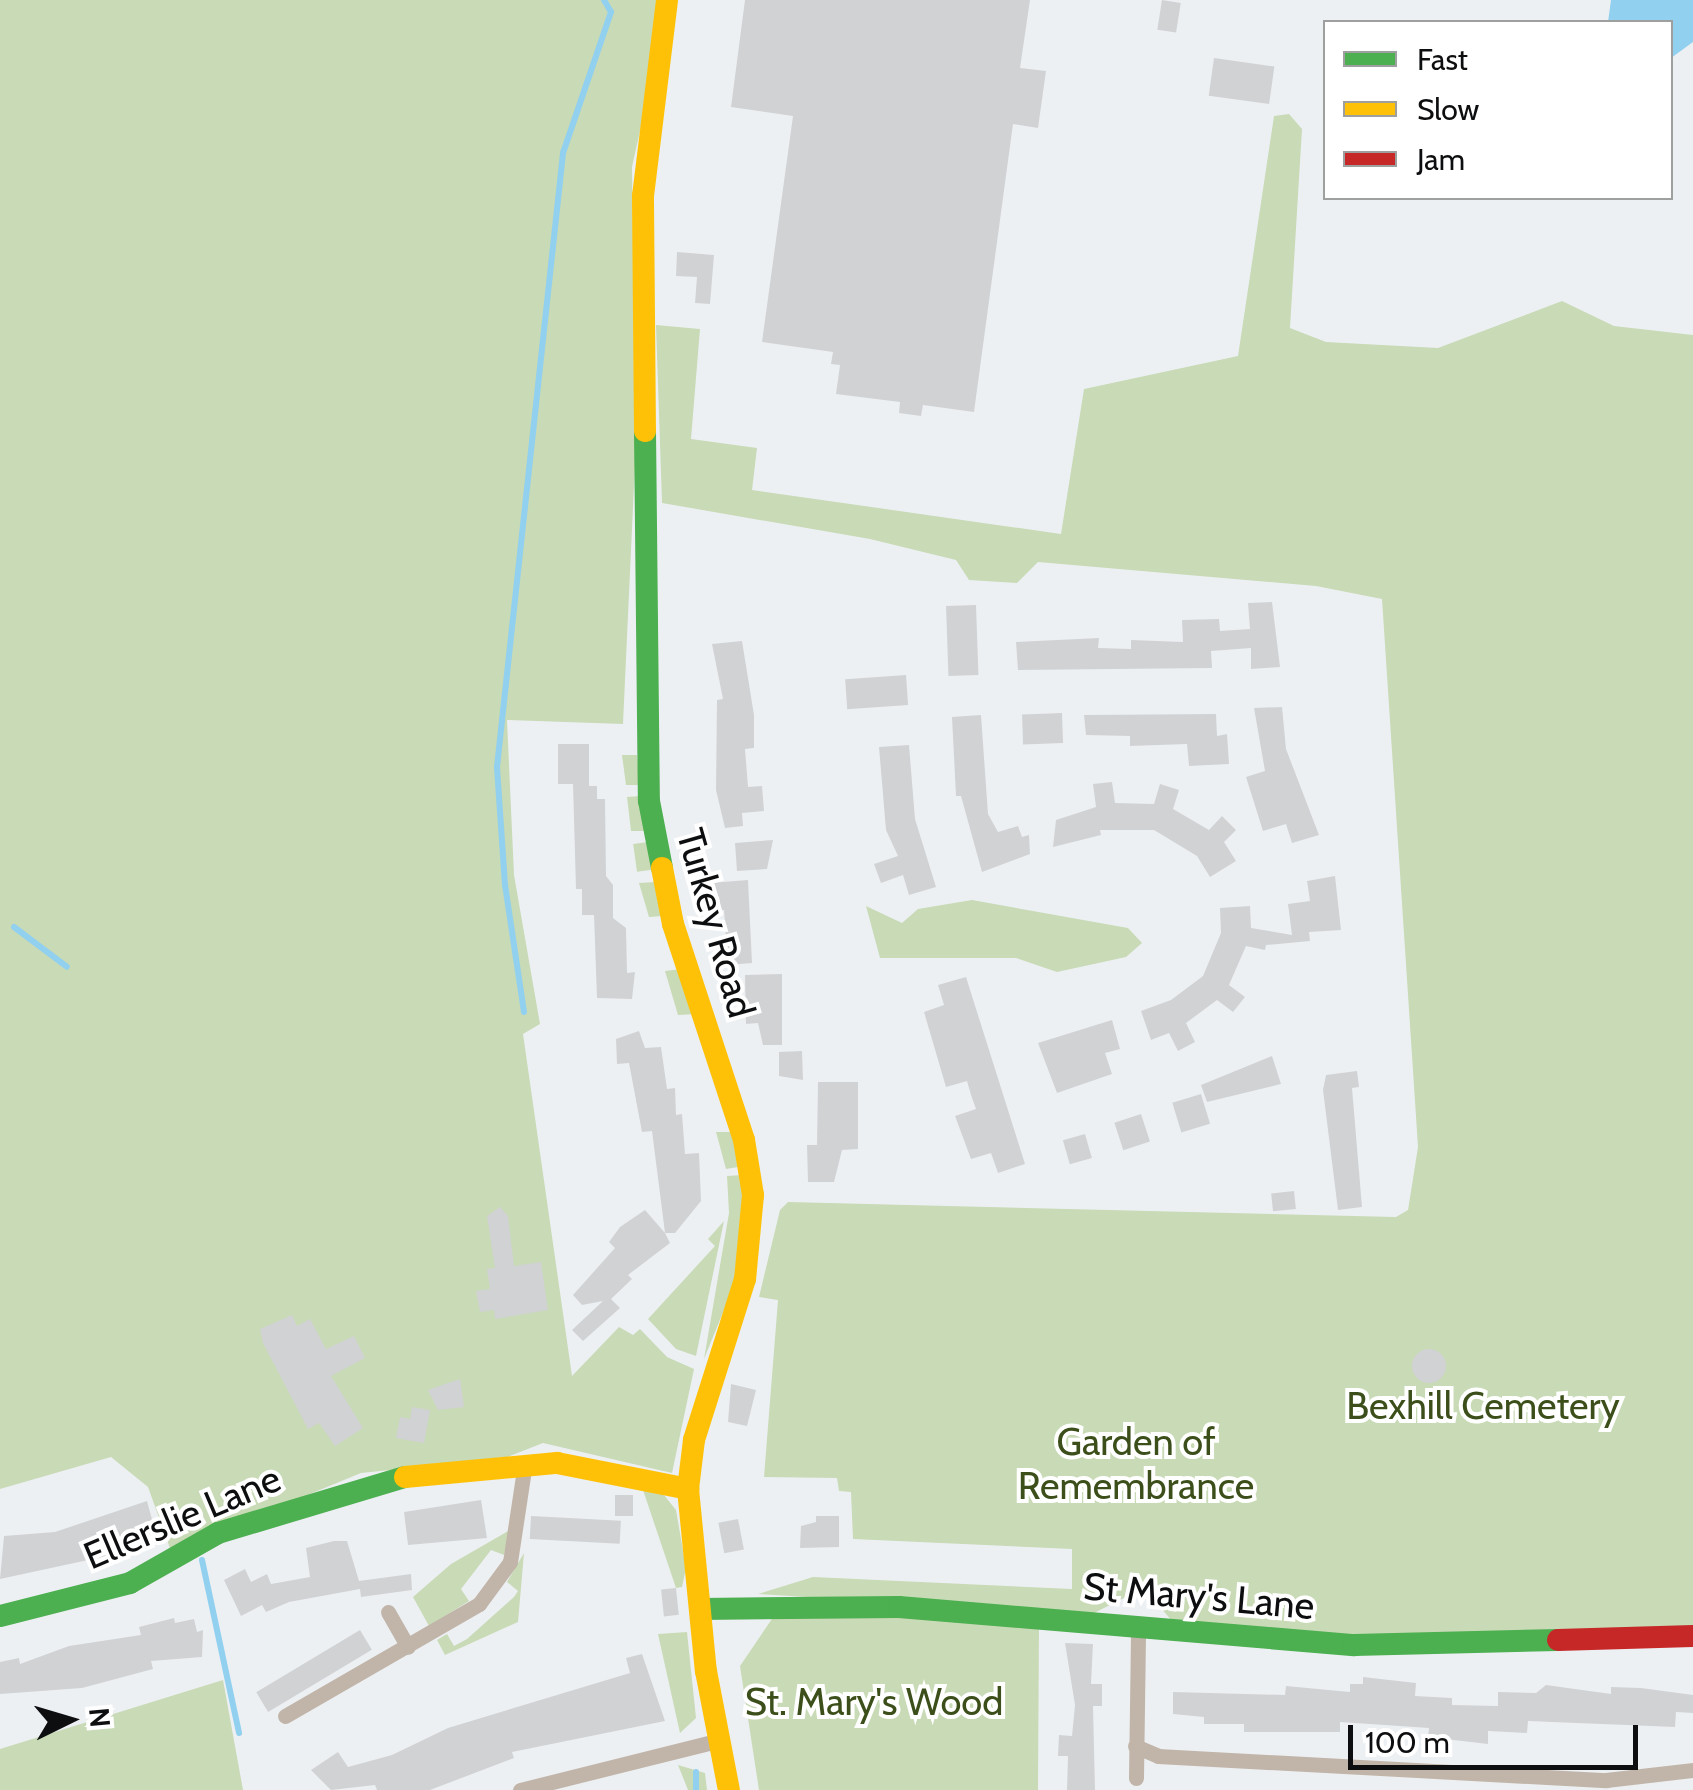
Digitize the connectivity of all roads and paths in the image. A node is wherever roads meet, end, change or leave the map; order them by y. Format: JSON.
{"nodes":[{"id":1,"x":666,"y":0,"type":"edge"},
{"id":2,"x":525,"y":1463,"type":"junction"},
{"id":3,"x":688,"y":1489,"type":"junction"},
{"id":4,"x":700,"y":1609,"type":"junction"},
{"id":5,"x":388,"y":1612,"type":"dead end"},
{"id":6,"x":0,"y":1616,"type":"edge"},
{"id":7,"x":1138,"y":1627,"type":"junction"},
{"id":8,"x":1693,"y":1636,"type":"edge"},
{"id":9,"x":408,"y":1647,"type":"junction"},
{"id":10,"x":285,"y":1716,"type":"dead end"},
{"id":11,"x":718,"y":1741,"type":"junction"},
{"id":12,"x":1136,"y":1746,"type":"junction"},
{"id":13,"x":1693,"y":1770,"type":"edge"},
{"id":14,"x":1136,"y":1778,"type":"dead end"},
{"id":15,"x":520,"y":1790,"type":"edge"},
{"id":16,"x":730,"y":1790,"type":"edge"}],
"edges":[{"from":1,"to":3,"type":"street","name":"Turkey Road"},
{"from":2,"to":3,"type":"street","name":"Ellerslie Lane"},
{"from":2,"to":6,"type":"street","name":"Ellerslie Lane"},
{"from":2,"to":9,"type":"street"},
{"from":3,"to":4,"type":"street","name":"Turkey Road"},
{"from":4,"to":7,"type":"street","name":"St Mary's Lane"},
{"from":4,"to":11,"type":"street","name":"Turkey Road"},
{"from":5,"to":9,"type":"street"},
{"from":7,"to":8,"type":"street","name":"St Mary's Lane"},
{"from":7,"to":12,"type":"street"},
{"from":9,"to":10,"type":"street"},
{"from":11,"to":15,"type":"street"},
{"from":11,"to":16,"type":"street","name":"Turkey Road"},
{"from":12,"to":13,"type":"street"},
{"from":12,"to":14,"type":"street"}]}
